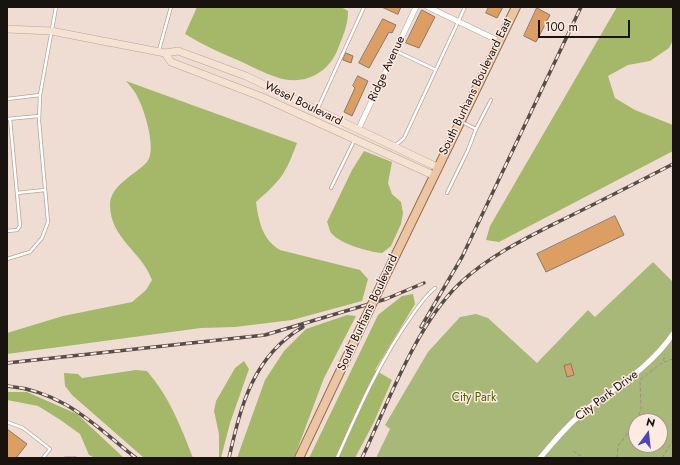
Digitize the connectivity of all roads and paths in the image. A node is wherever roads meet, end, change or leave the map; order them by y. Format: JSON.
{"nodes":[{"id":1,"x":56,"y":7,"type":"edge"},
{"id":2,"x":171,"y":7,"type":"edge"},
{"id":3,"x":364,"y":7,"type":"edge"},
{"id":4,"x":416,"y":7,"type":"edge"},
{"id":5,"x":428,"y":7,"type":"edge"},
{"id":6,"x":465,"y":7,"type":"edge"},
{"id":7,"x":516,"y":7,"type":"edge"},
{"id":8,"x":458,"y":21,"type":"junction"},
{"id":9,"x":7,"y":29,"type":"edge"},
{"id":10,"x":51,"y":31,"type":"junction"},
{"id":11,"x":499,"y":41,"type":"junction"},
{"id":12,"x":395,"y":51,"type":"junction"},
{"id":13,"x":162,"y":52,"type":"junction"},
{"id":14,"x":436,"y":70,"type":"junction"},
{"id":15,"x":40,"y":95,"type":"junction"},
{"id":16,"x":7,"y":99,"type":"edge"},
{"id":17,"x":491,"y":100,"type":"dead end"},
{"id":18,"x":316,"y":111,"type":"junction"},
{"id":19,"x":39,"y":116,"type":"junction"},
{"id":20,"x":8,"y":119,"type":"edge"},
{"id":21,"x":460,"y":121,"type":"junction"},
{"id":22,"x":476,"y":128,"type":"junction"},
{"id":23,"x":358,"y":130,"type":"junction"},
{"id":24,"x":355,"y":139,"type":"junction"},
{"id":25,"x":393,"y":147,"type":"junction"},
{"id":26,"x":437,"y":167,"type":"junction"},
{"id":27,"x":433,"y":175,"type":"junction"},
{"id":28,"x":331,"y":188,"type":"dead end"},
{"id":29,"x":45,"y":190,"type":"junction"},
{"id":30,"x":17,"y":193,"type":"junction"},
{"id":31,"x":447,"y":193,"type":"dead end"},
{"id":32,"x":7,"y":231,"type":"edge"},
{"id":33,"x":7,"y":259,"type":"edge"},
{"id":34,"x":435,"y":288,"type":"dead end"},
{"id":35,"x":673,"y":334,"type":"edge"},
{"id":36,"x":669,"y":349,"type":"dead end"},
{"id":37,"x":673,"y":359,"type":"edge"},
{"id":38,"x":663,"y":362,"type":"junction"},
{"id":39,"x":639,"y":413,"type":"edge"},
{"id":40,"x":7,"y":422,"type":"edge"},
{"id":41,"x":628,"y":433,"type":"edge"},
{"id":42,"x":673,"y":440,"type":"edge"},
{"id":43,"x":573,"y":451,"type":"dead end"},
{"id":44,"x":43,"y":458,"type":"edge"},
{"id":45,"x":66,"y":458,"type":"edge"},
{"id":46,"x":75,"y":458,"type":"edge"},
{"id":47,"x":299,"y":458,"type":"edge"},
{"id":48,"x":337,"y":458,"type":"edge"},
{"id":49,"x":540,"y":458,"type":"edge"},
{"id":50,"x":584,"y":458,"type":"edge"},
{"id":51,"x":617,"y":458,"type":"edge"},
{"id":52,"x":662,"y":458,"type":"edge"}],
"edges":[{"from":1,"to":10,"type":"lane"},
{"from":2,"to":13,"type":"lane"},
{"from":3,"to":18,"type":"lane"},
{"from":4,"to":12,"type":"street","name":"Ridge Avenue"},
{"from":5,"to":8,"type":"street"},
{"from":6,"to":8,"type":"lane"},
{"from":7,"to":11,"type":"main road","name":"South Burhans Boulevard East"},
{"from":8,"to":11,"type":"street"},
{"from":8,"to":14,"type":"lane"},
{"from":9,"to":10,"type":"main road","name":"Wesel Boulevard"},
{"from":10,"to":13,"type":"main road","name":"Wesel Boulevard"},
{"from":10,"to":15,"type":"lane"},
{"from":11,"to":21,"type":"main road","name":"South Burhans Boulevard East"},
{"from":12,"to":14,"type":"lane"},
{"from":12,"to":23,"type":"street","name":"Ridge Avenue"},
{"from":13,"to":18,"type":"main road","name":"Wesel Boulevard"},
{"from":13,"to":24,"type":"main road","name":"Wesel Boulevard"},
{"from":14,"to":25,"type":"lane"},
{"from":15,"to":16,"type":"lane"},
{"from":15,"to":19,"type":"lane"},
{"from":17,"to":22,"type":"lane"},
{"from":18,"to":23,"type":"main road","name":"Wesel Boulevard"},
{"from":19,"to":20,"type":"lane"},
{"from":19,"to":29,"type":"lane"},
{"from":20,"to":30,"type":"lane"},
{"from":21,"to":22,"type":"lane"},
{"from":21,"to":26,"type":"main road","name":"South Burhans Boulevard East"},
{"from":22,"to":31,"type":"lane"},
{"from":23,"to":25,"type":"main road","name":"Wesel Boulevard"},
{"from":24,"to":27,"type":"main road","name":"Wesel Boulevard"},
{"from":24,"to":28,"type":"lane"},
{"from":25,"to":26,"type":"main road","name":"Wesel Boulevard"},
{"from":26,"to":27,"type":"main road","name":"South Burhans Boulevard"},
{"from":27,"to":47,"type":"main road","name":"South Burhans Boulevard","bridge":true},
{"from":29,"to":30,"type":"lane"},
{"from":29,"to":33,"type":"lane"},
{"from":30,"to":32,"type":"lane"},
{"from":34,"to":48,"type":"lane"},
{"from":35,"to":49,"type":"street","name":"City Park Drive"},
{"from":36,"to":38,"type":"path"},
{"from":37,"to":38,"type":"path"},
{"from":38,"to":39,"type":"path"},
{"from":40,"to":44,"type":"lane"},
{"from":41,"to":51,"type":"path"},
{"from":42,"to":52,"type":"path"},
{"from":43,"to":50,"type":"path"},
{"from":45,"to":46,"type":"lane"}]}
